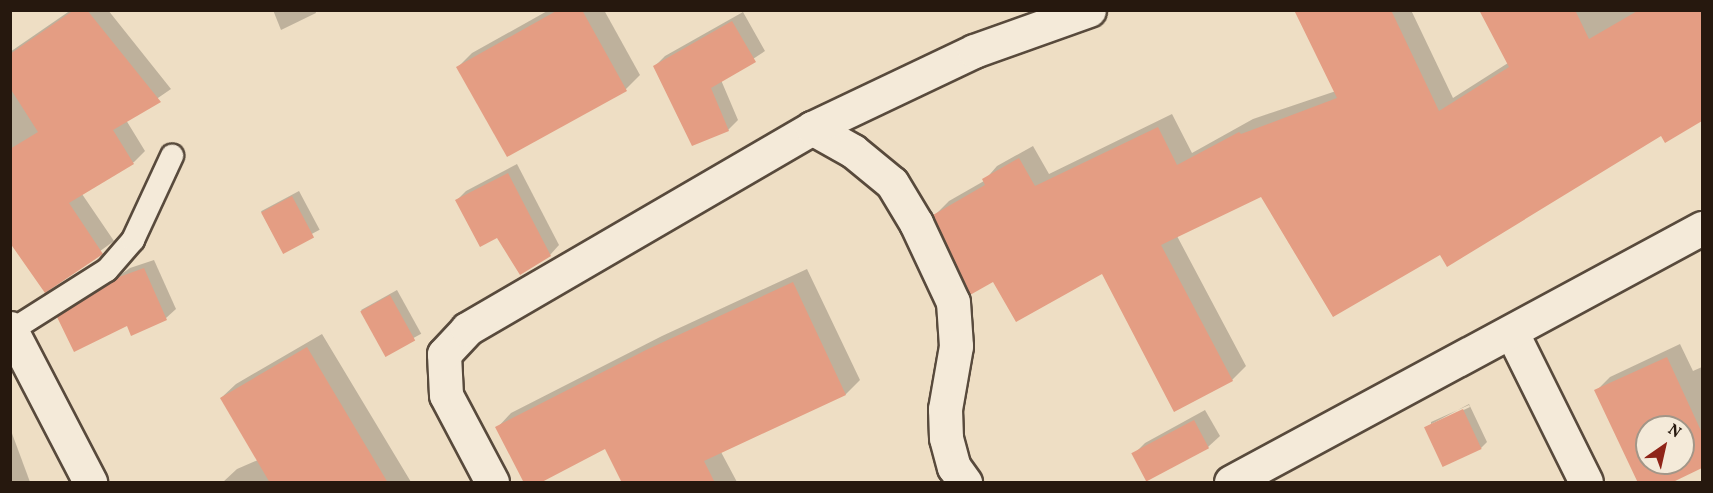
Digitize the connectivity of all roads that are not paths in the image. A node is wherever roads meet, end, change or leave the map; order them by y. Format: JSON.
{"nodes":[{"id":1,"x":1089,"y":10,"type":"edge"},
{"id":2,"x":812,"y":128,"type":"junction"},
{"id":3,"x":172,"y":156,"type":"dead end"},
{"id":4,"x":1702,"y":228,"type":"edge"},
{"id":5,"x":11,"y":329,"type":"edge"},
{"id":6,"x":1512,"y":333,"type":"junction"},
{"id":7,"x":90,"y":483,"type":"edge"},
{"id":8,"x":492,"y":483,"type":"edge"},
{"id":9,"x":965,"y":483,"type":"edge"},
{"id":10,"x":1231,"y":483,"type":"edge"},
{"id":11,"x":1587,"y":483,"type":"edge"}],
"edges":[{"from":1,"to":2,"type":"street"},
{"from":2,"to":8,"type":"street"},
{"from":2,"to":9,"type":"street"},
{"from":3,"to":5,"type":"lane"},
{"from":4,"to":6,"type":"street"},
{"from":5,"to":7,"type":"street"},
{"from":6,"to":10,"type":"street"},
{"from":6,"to":11,"type":"street"}]}
